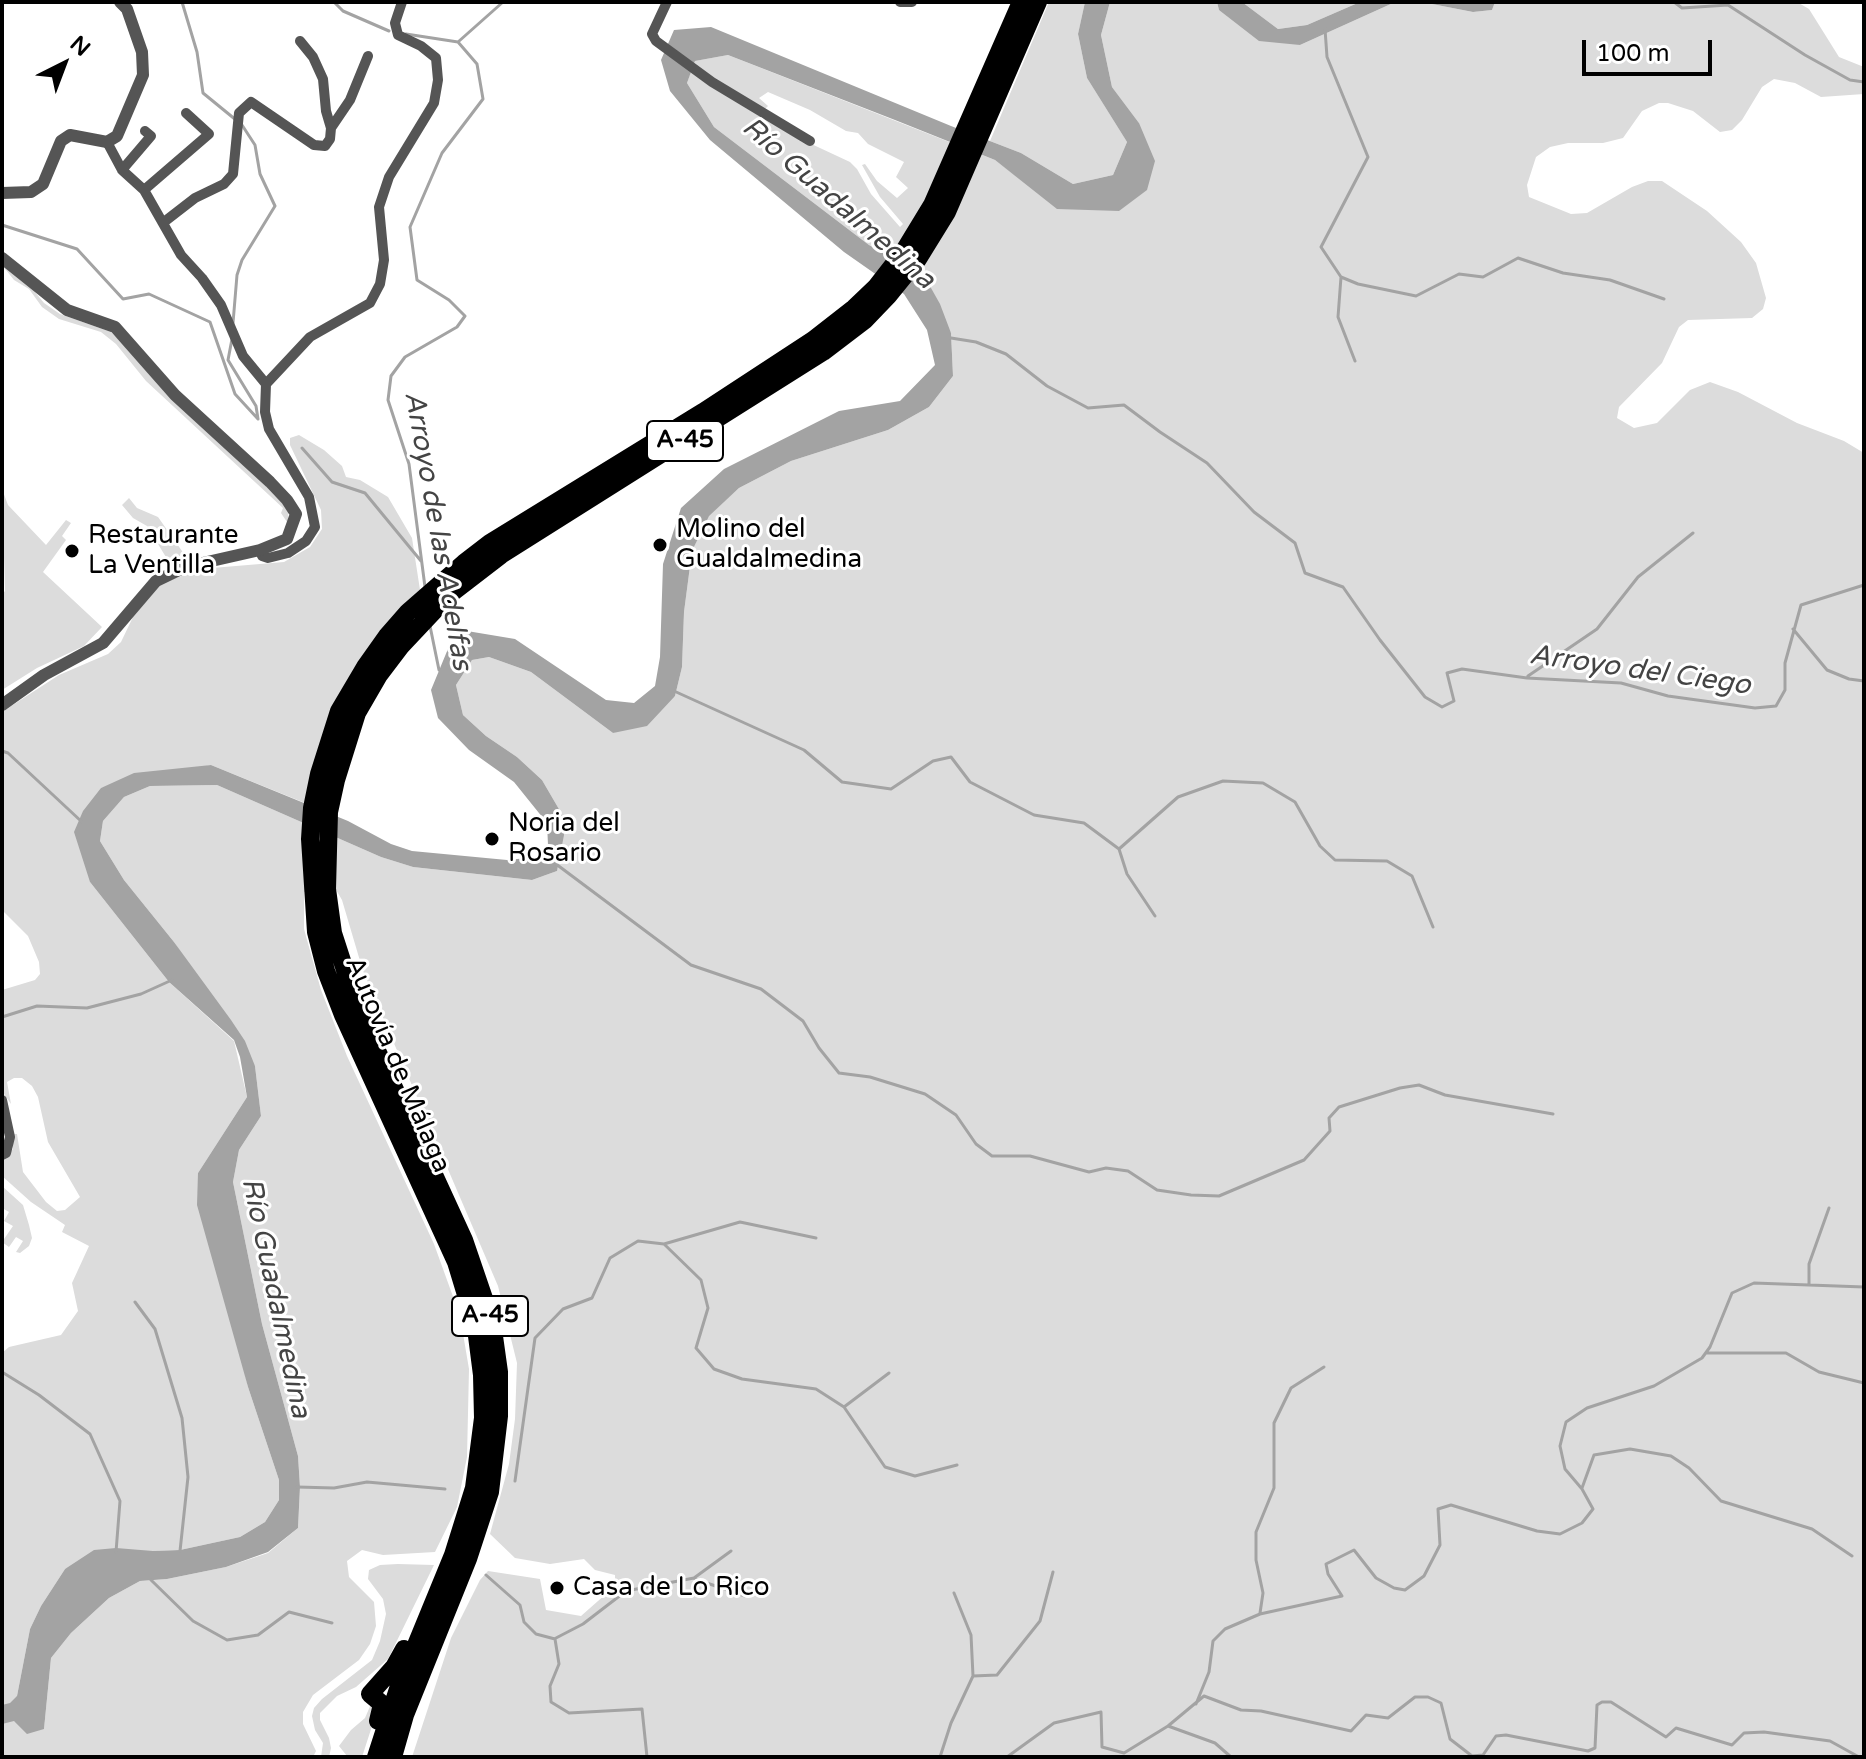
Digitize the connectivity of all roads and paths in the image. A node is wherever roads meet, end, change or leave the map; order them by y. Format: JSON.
{"nodes":[{"id":1,"x":120,"y":2,"type":"edge"},
{"id":2,"x":402,"y":2,"type":"edge"},
{"id":3,"x":667,"y":2,"type":"edge"},
{"id":4,"x":900,"y":2,"type":"edge"},
{"id":5,"x":912,"y":2,"type":"edge"},
{"id":6,"x":1021,"y":2,"type":"edge"},
{"id":7,"x":1038,"y":2,"type":"edge"},
{"id":8,"x":300,"y":41,"type":"dead end"},
{"id":9,"x":368,"y":56,"type":"dead end"},
{"id":10,"x":984,"y":105,"type":"junction"},
{"id":11,"x":186,"y":113,"type":"dead end"},
{"id":12,"x":331,"y":128,"type":"junction"},
{"id":13,"x":145,"y":131,"type":"dead end"},
{"id":14,"x":810,"y":141,"type":"dead end"},
{"id":15,"x":107,"y":142,"type":"junction"},
{"id":16,"x":122,"y":170,"type":"junction"},
{"id":17,"x":144,"y":190,"type":"junction"},
{"id":18,"x":2,"y":193,"type":"edge"},
{"id":19,"x":164,"y":222,"type":"junction"},
{"id":20,"x":2,"y":258,"type":"edge"},
{"id":21,"x":266,"y":384,"type":"junction"},
{"id":22,"x":260,"y":550,"type":"junction"},
{"id":23,"x":2,"y":705,"type":"edge"},
{"id":24,"x":319,"y":890,"type":"junction"},
{"id":25,"x":2,"y":1100,"type":"edge"},
{"id":26,"x":2,"y":1155,"type":"edge"},
{"id":27,"x":375,"y":1757,"type":"edge"},
{"id":28,"x":393,"y":1757,"type":"edge"}],
"edges":[{"from":1,"to":15,"type":"street"},
{"from":2,"to":21,"type":"street"},
{"from":3,"to":14,"type":"street"},
{"from":4,"to":5,"type":"street"},
{"from":6,"to":10,"type":"highway","name":"Autovía de Málaga","number":"A-45"},
{"from":7,"to":10,"type":"highway","name":"Autovía de Málaga","number":"A-45"},
{"from":8,"to":12,"type":"street"},
{"from":9,"to":12,"type":"street"},
{"from":10,"to":24,"type":"highway","name":"Autovía de Málaga","number":"A-45"},
{"from":11,"to":17,"type":"street"},
{"from":12,"to":19,"type":"street"},
{"from":13,"to":16,"type":"street"},
{"from":15,"to":16,"type":"street"},
{"from":15,"to":18,"type":"street"},
{"from":16,"to":17,"type":"street"},
{"from":17,"to":19,"type":"street"},
{"from":19,"to":21,"type":"street"},
{"from":20,"to":22,"type":"street"},
{"from":21,"to":22,"type":"street"},
{"from":22,"to":23,"type":"street"},
{"from":24,"to":27,"type":"highway","name":"Autovía de Málaga","number":"A-45"},
{"from":24,"to":28,"type":"highway","name":"Autovía de Málaga","number":"A-45"},
{"from":25,"to":26,"type":"street"}]}
